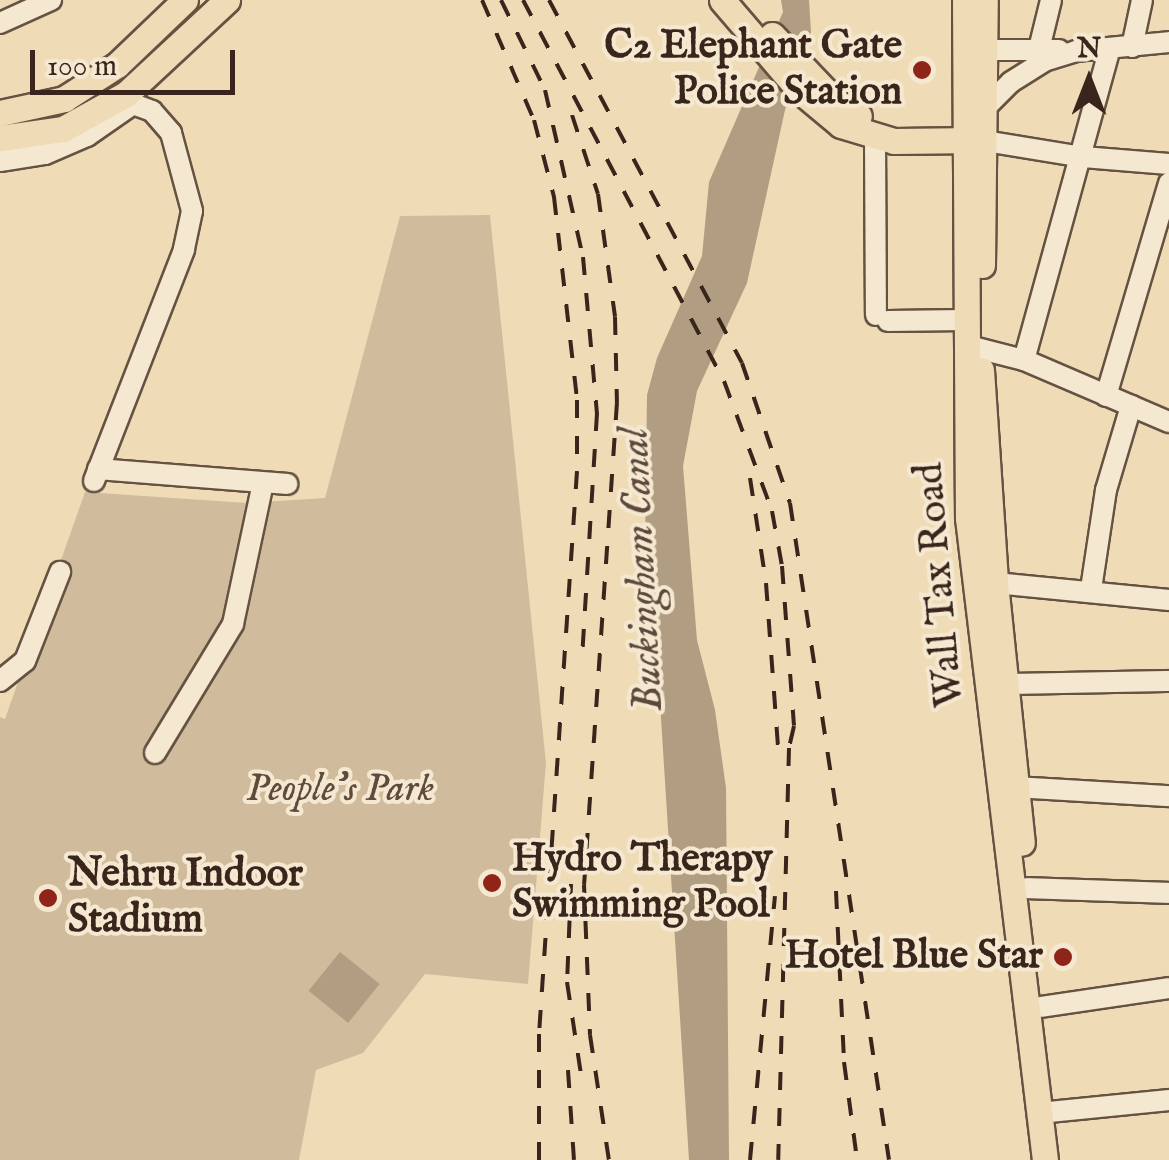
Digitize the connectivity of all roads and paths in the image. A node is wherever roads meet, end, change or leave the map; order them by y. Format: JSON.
{"nodes":[{"id":1,"x":51,"y":0,"type":"edge"},
{"id":2,"x":185,"y":0,"type":"edge"},
{"id":3,"x":722,"y":0,"type":"edge"},
{"id":4,"x":743,"y":0,"type":"edge"},
{"id":5,"x":965,"y":0,"type":"edge"},
{"id":6,"x":984,"y":0,"type":"edge"},
{"id":7,"x":1052,"y":0,"type":"edge"},
{"id":8,"x":1142,"y":0,"type":"edge"},
{"id":9,"x":222,"y":4,"type":"edge"},
{"id":10,"x":0,"y":23,"type":"edge"},
{"id":11,"x":761,"y":35,"type":"junction"},
{"id":12,"x":1169,"y":42,"type":"edge"},
{"id":13,"x":1132,"y":47,"type":"junction"},
{"id":14,"x":984,"y":50,"type":"junction"},
{"id":15,"x":1040,"y":50,"type":"junction"},
{"id":16,"x":1076,"y":50,"type":"junction"},
{"id":17,"x":1109,"y":51,"type":"junction"},
{"id":18,"x":813,"y":92,"type":"junction"},
{"id":19,"x":986,"y":108,"type":"junction"},
{"id":20,"x":0,"y":112,"type":"edge"},
{"id":21,"x":875,"y":137,"type":"junction"},
{"id":22,"x":0,"y":138,"type":"edge"},
{"id":23,"x":964,"y":140,"type":"junction"},
{"id":24,"x":1083,"y":157,"type":"junction"},
{"id":25,"x":0,"y":161,"type":"edge"},
{"id":26,"x":1169,"y":164,"type":"edge"},
{"id":27,"x":1169,"y":183,"type":"edge"},
{"id":28,"x":970,"y":338,"type":"junction"},
{"id":29,"x":1024,"y":360,"type":"junction"},
{"id":30,"x":1106,"y":396,"type":"junction"},
{"id":31,"x":1131,"y":406,"type":"junction"},
{"id":32,"x":1169,"y":422,"type":"edge"},
{"id":33,"x":262,"y":483,"type":"junction"},
{"id":34,"x":287,"y":484,"type":"dead end"},
{"id":35,"x":60,"y":572,"type":"dead end"},
{"id":36,"x":995,"y":582,"type":"junction"},
{"id":37,"x":1091,"y":588,"type":"junction"},
{"id":38,"x":1169,"y":600,"type":"edge"},
{"id":39,"x":0,"y":681,"type":"edge"},
{"id":40,"x":1169,"y":681,"type":"edge"},
{"id":41,"x":1007,"y":684,"type":"junction"},
{"id":42,"x":155,"y":753,"type":"dead end"},
{"id":43,"x":1016,"y":787,"type":"junction"},
{"id":44,"x":1169,"y":796,"type":"edge"},
{"id":45,"x":1027,"y":888,"type":"junction"},
{"id":46,"x":1169,"y":893,"type":"edge"},
{"id":47,"x":1169,"y":988,"type":"edge"},
{"id":48,"x":1042,"y":1007,"type":"junction"},
{"id":49,"x":1169,"y":1100,"type":"edge"},
{"id":50,"x":1047,"y":1113,"type":"junction"},
{"id":51,"x":1045,"y":1160,"type":"edge"},
{"id":52,"x":1061,"y":1160,"type":"edge"}],
"edges":[{"from":1,"to":10,"type":"street"},
{"from":2,"to":20,"type":"main road"},
{"from":3,"to":11,"type":"main road"},
{"from":4,"to":11,"type":"main road"},
{"from":5,"to":23,"type":"main road","name":"Wall Tax Road"},
{"from":6,"to":14,"type":"main road","name":"Wall Tax Road"},
{"from":7,"to":15,"type":"street"},
{"from":8,"to":13,"type":"street"},
{"from":9,"to":22,"type":"main road"},
{"from":11,"to":18,"type":"main road"},
{"from":12,"to":13,"type":"street"},
{"from":13,"to":17,"type":"street"},
{"from":14,"to":15,"type":"street"},
{"from":14,"to":19,"type":"main road","name":"Wall Tax Road"},
{"from":15,"to":16,"type":"street"},
{"from":16,"to":17,"type":"street"},
{"from":16,"to":19,"type":"street"},
{"from":17,"to":24,"type":"street"},
{"from":18,"to":21,"type":"main road"},
{"from":18,"to":23,"type":"main road"},
{"from":19,"to":23,"type":"main road","name":"Wall Tax Road"},
{"from":21,"to":23,"type":"main road"},
{"from":21,"to":28,"type":"street"},
{"from":23,"to":24,"type":"street"},
{"from":23,"to":28,"type":"main road","name":"Wall Tax Road"},
{"from":24,"to":26,"type":"street"},
{"from":24,"to":29,"type":"street"},
{"from":25,"to":33,"type":"street"},
{"from":27,"to":30,"type":"street"},
{"from":28,"to":29,"type":"street"},
{"from":28,"to":36,"type":"main road","name":"Wall Tax Road"},
{"from":28,"to":50,"type":"main road","name":"Wall Tax Road"},
{"from":29,"to":30,"type":"street"},
{"from":30,"to":31,"type":"street"},
{"from":31,"to":32,"type":"street"},
{"from":31,"to":37,"type":"street"},
{"from":33,"to":34,"type":"street"},
{"from":33,"to":42,"type":"street"},
{"from":35,"to":39,"type":"street"},
{"from":36,"to":37,"type":"street"},
{"from":36,"to":41,"type":"main road","name":"Wall Tax Road"},
{"from":37,"to":38,"type":"street"},
{"from":40,"to":41,"type":"street"},
{"from":41,"to":43,"type":"main road","name":"Wall Tax Road"},
{"from":43,"to":44,"type":"street"},
{"from":43,"to":45,"type":"main road","name":"Wall Tax Road"},
{"from":45,"to":46,"type":"street"},
{"from":45,"to":48,"type":"main road","name":"Wall Tax Road"},
{"from":47,"to":48,"type":"street"},
{"from":48,"to":50,"type":"main road","name":"Wall Tax Road"},
{"from":49,"to":50,"type":"street"},
{"from":50,"to":51,"type":"main road","name":"Wall Tax Road"},
{"from":50,"to":52,"type":"main road","name":"Wall Tax Road"}]}
